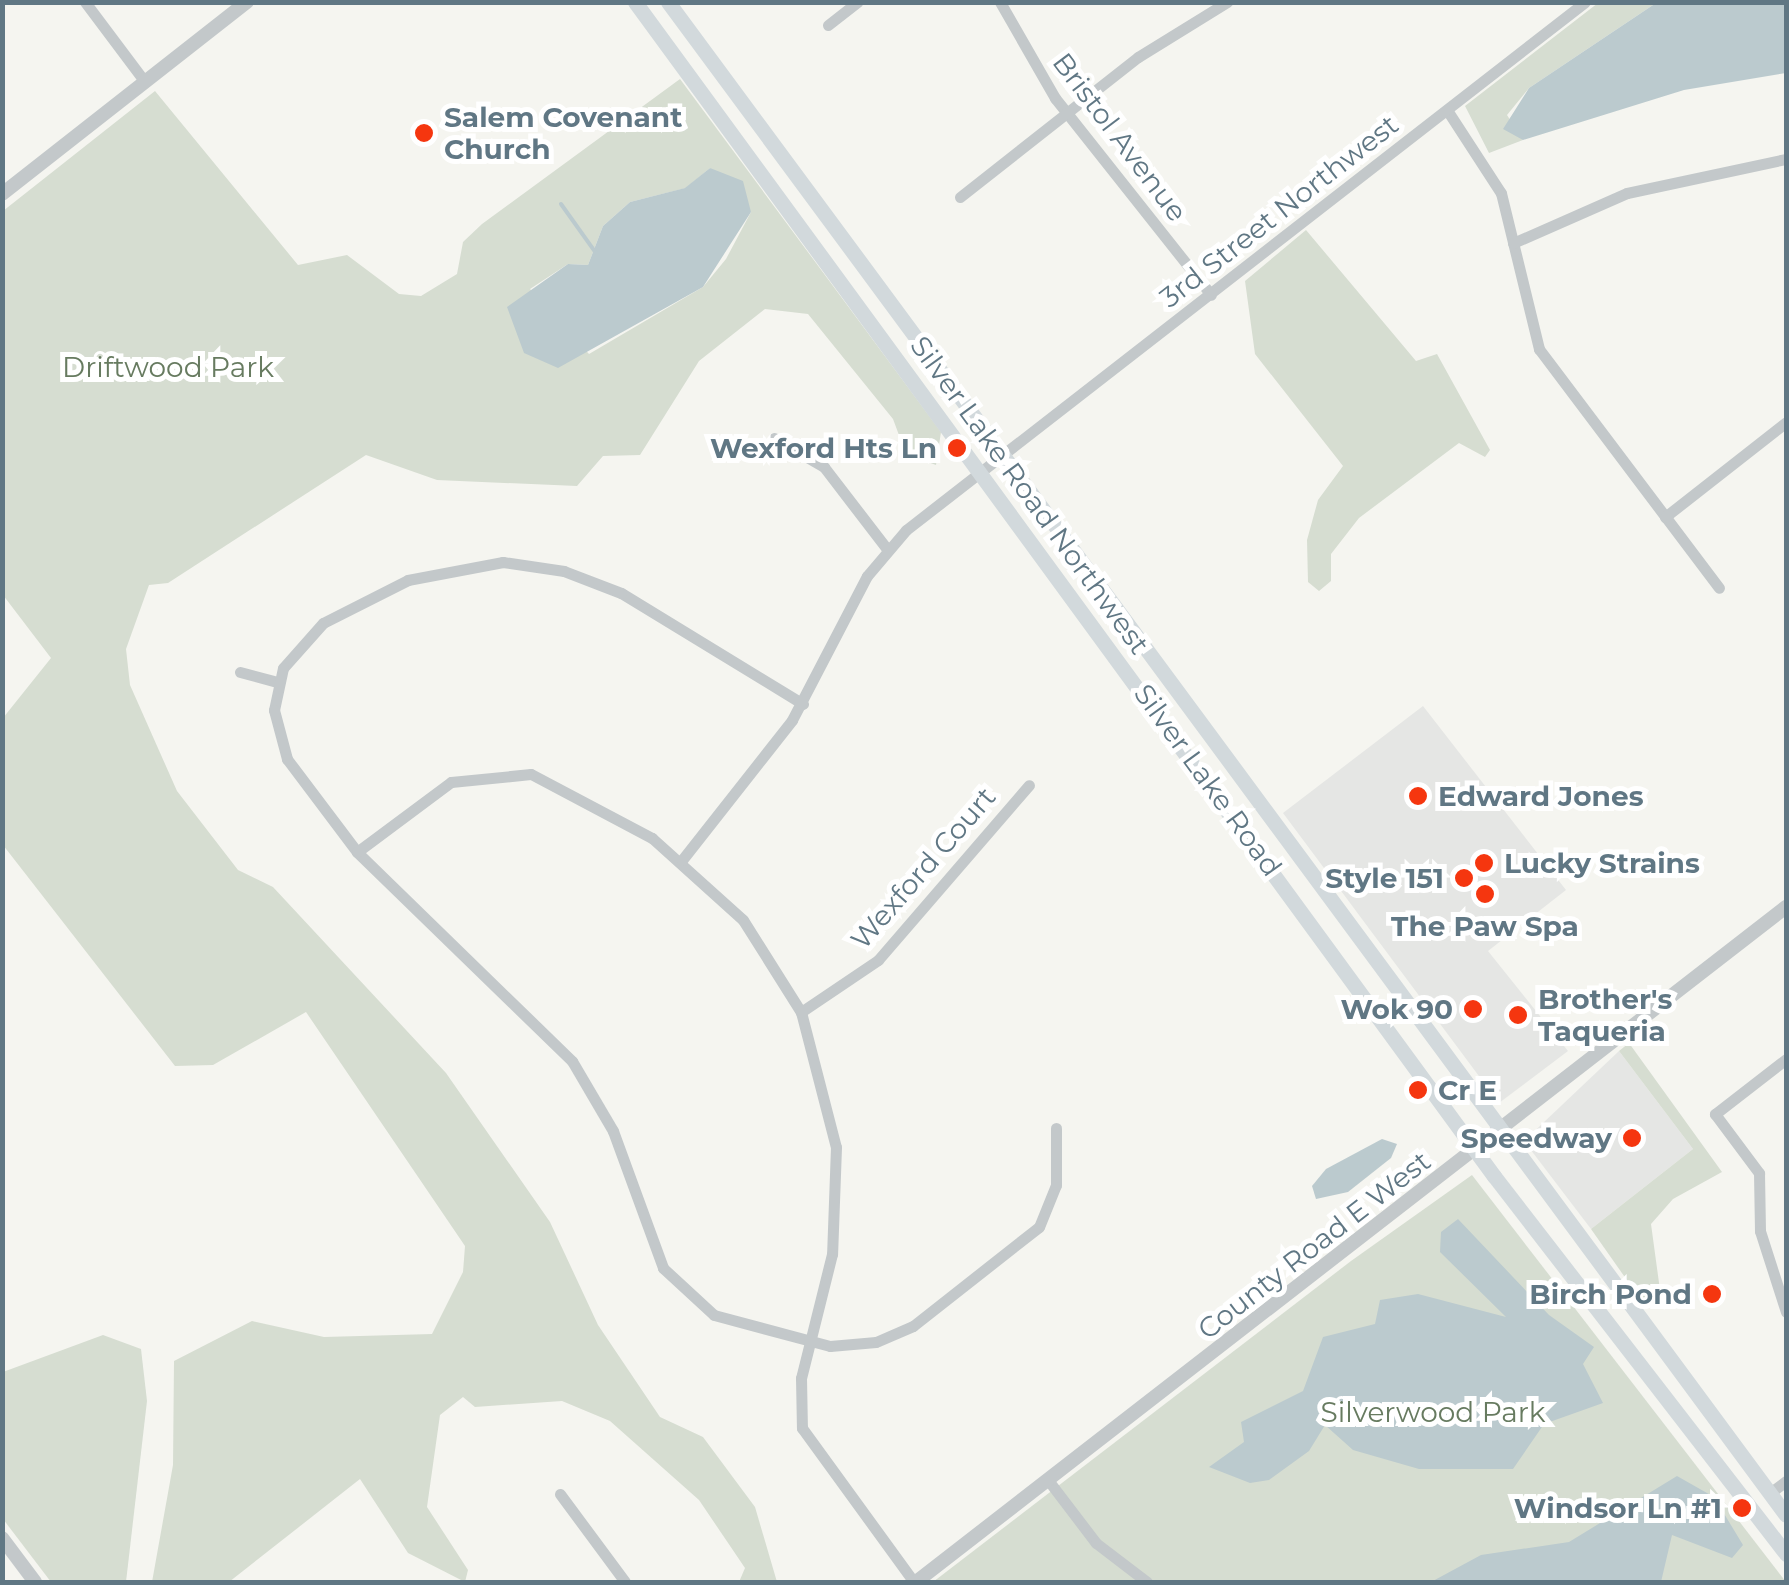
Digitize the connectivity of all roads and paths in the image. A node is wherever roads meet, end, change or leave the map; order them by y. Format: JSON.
{"nodes":[{"id":1,"x":85,"y":2,"type":"edge"},
{"id":2,"x":247,"y":2,"type":"edge"},
{"id":3,"x":636,"y":2,"type":"edge"},
{"id":4,"x":668,"y":2,"type":"edge"},
{"id":5,"x":857,"y":2,"type":"edge"},
{"id":6,"x":1000,"y":2,"type":"edge"},
{"id":7,"x":1227,"y":2,"type":"edge"},
{"id":8,"x":1585,"y":2,"type":"edge"},
{"id":9,"x":828,"y":25,"type":"dead end"},
{"id":10,"x":145,"y":82,"type":"junction"},
{"id":11,"x":1447,"y":110,"type":"junction"},
{"id":12,"x":1067,"y":112,"type":"junction"},
{"id":13,"x":1786,"y":158,"type":"edge"},
{"id":14,"x":2,"y":194,"type":"edge"},
{"id":15,"x":960,"y":197,"type":"dead end"},
{"id":16,"x":1513,"y":243,"type":"junction"},
{"id":17,"x":1211,"y":295,"type":"junction"},
{"id":18,"x":1786,"y":422,"type":"edge"},
{"id":19,"x":774,"y":438,"type":"dead end"},
{"id":20,"x":1003,"y":457,"type":"junction"},
{"id":21,"x":984,"y":470,"type":"junction"},
{"id":22,"x":1665,"y":517,"type":"junction"},
{"id":23,"x":886,"y":550,"type":"junction"},
{"id":24,"x":1719,"y":588,"type":"dead end"},
{"id":25,"x":240,"y":672,"type":"dead end"},
{"id":26,"x":278,"y":682,"type":"junction"},
{"id":27,"x":803,"y":704,"type":"junction"},
{"id":28,"x":1029,"y":785,"type":"dead end"},
{"id":29,"x":357,"y":852,"type":"junction"},
{"id":30,"x":682,"y":860,"type":"junction"},
{"id":31,"x":1786,"y":907,"type":"edge"},
{"id":32,"x":801,"y":1012,"type":"junction"},
{"id":33,"x":1786,"y":1059,"type":"edge"},
{"id":34,"x":1056,"y":1128,"type":"dead end"},
{"id":35,"x":1497,"y":1135,"type":"junction"},
{"id":36,"x":1478,"y":1150,"type":"junction"},
{"id":37,"x":1786,"y":1312,"type":"edge"},
{"id":38,"x":810,"y":1342,"type":"junction"},
{"id":39,"x":1048,"y":1480,"type":"junction"},
{"id":40,"x":1786,"y":1481,"type":"edge"},
{"id":41,"x":1770,"y":1493,"type":"junction"},
{"id":42,"x":560,"y":1494,"type":"dead end"},
{"id":43,"x":1786,"y":1515,"type":"edge"},
{"id":44,"x":2,"y":1538,"type":"edge"},
{"id":45,"x":1786,"y":1554,"type":"edge"},
{"id":46,"x":36,"y":1582,"type":"edge"},
{"id":47,"x":625,"y":1582,"type":"edge"},
{"id":48,"x":916,"y":1582,"type":"edge"},
{"id":49,"x":1147,"y":1582,"type":"edge"}],
"edges":[{"from":1,"to":10,"type":"street"},
{"from":2,"to":10,"type":"street"},
{"from":3,"to":21,"type":"main road","name":"Silver Lake Road"},
{"from":4,"to":20,"type":"main road","name":"Silver Lake Road Northwest"},
{"from":5,"to":9,"type":"street"},
{"from":6,"to":12,"type":"street","name":"Bristol Avenue"},
{"from":7,"to":12,"type":"street"},
{"from":8,"to":11,"type":"street","name":"3rd Street Northwest"},
{"from":10,"to":14,"type":"street"},
{"from":11,"to":16,"type":"street"},
{"from":11,"to":17,"type":"street","name":"3rd Street Northwest"},
{"from":12,"to":15,"type":"street"},
{"from":12,"to":17,"type":"street","name":"Bristol Avenue"},
{"from":13,"to":16,"type":"street"},
{"from":16,"to":22,"type":"street"},
{"from":17,"to":20,"type":"street","name":"3rd Street Northwest"},
{"from":18,"to":22,"type":"street"},
{"from":19,"to":23,"type":"street"},
{"from":20,"to":21,"type":"street","name":"3rd Street Northwest"},
{"from":20,"to":35,"type":"main road","name":"Silver Lake Road Northwest"},
{"from":21,"to":23,"type":"street","name":"3rd Street Northwest"},
{"from":21,"to":36,"type":"main road","name":"Silver Lake Road"},
{"from":22,"to":24,"type":"street"},
{"from":23,"to":27,"type":"street"},
{"from":25,"to":26,"type":"street"},
{"from":26,"to":27,"type":"street"},
{"from":26,"to":29,"type":"street"},
{"from":27,"to":30,"type":"street"},
{"from":28,"to":32,"type":"street","name":"Wexford Court"},
{"from":29,"to":30,"type":"street"},
{"from":29,"to":38,"type":"street"},
{"from":30,"to":32,"type":"street"},
{"from":31,"to":35,"type":"street","name":"County Road E West"},
{"from":32,"to":38,"type":"street"},
{"from":33,"to":37,"type":"street"},
{"from":34,"to":38,"type":"street"},
{"from":35,"to":36,"type":"street","name":"County Road E West"},
{"from":35,"to":41,"type":"main road","name":"Silver Lake Road Northwest"},
{"from":36,"to":39,"type":"street","name":"County Road E West"},
{"from":36,"to":45,"type":"main road","name":"Silver Lake Road"},
{"from":38,"to":48,"type":"street"},
{"from":39,"to":48,"type":"street","name":"County Road E West"},
{"from":39,"to":49,"type":"street"},
{"from":40,"to":41,"type":"street"},
{"from":41,"to":43,"type":"main road","name":"Silver Lake Road Northwest"},
{"from":42,"to":47,"type":"street"},
{"from":44,"to":46,"type":"street"}]}
